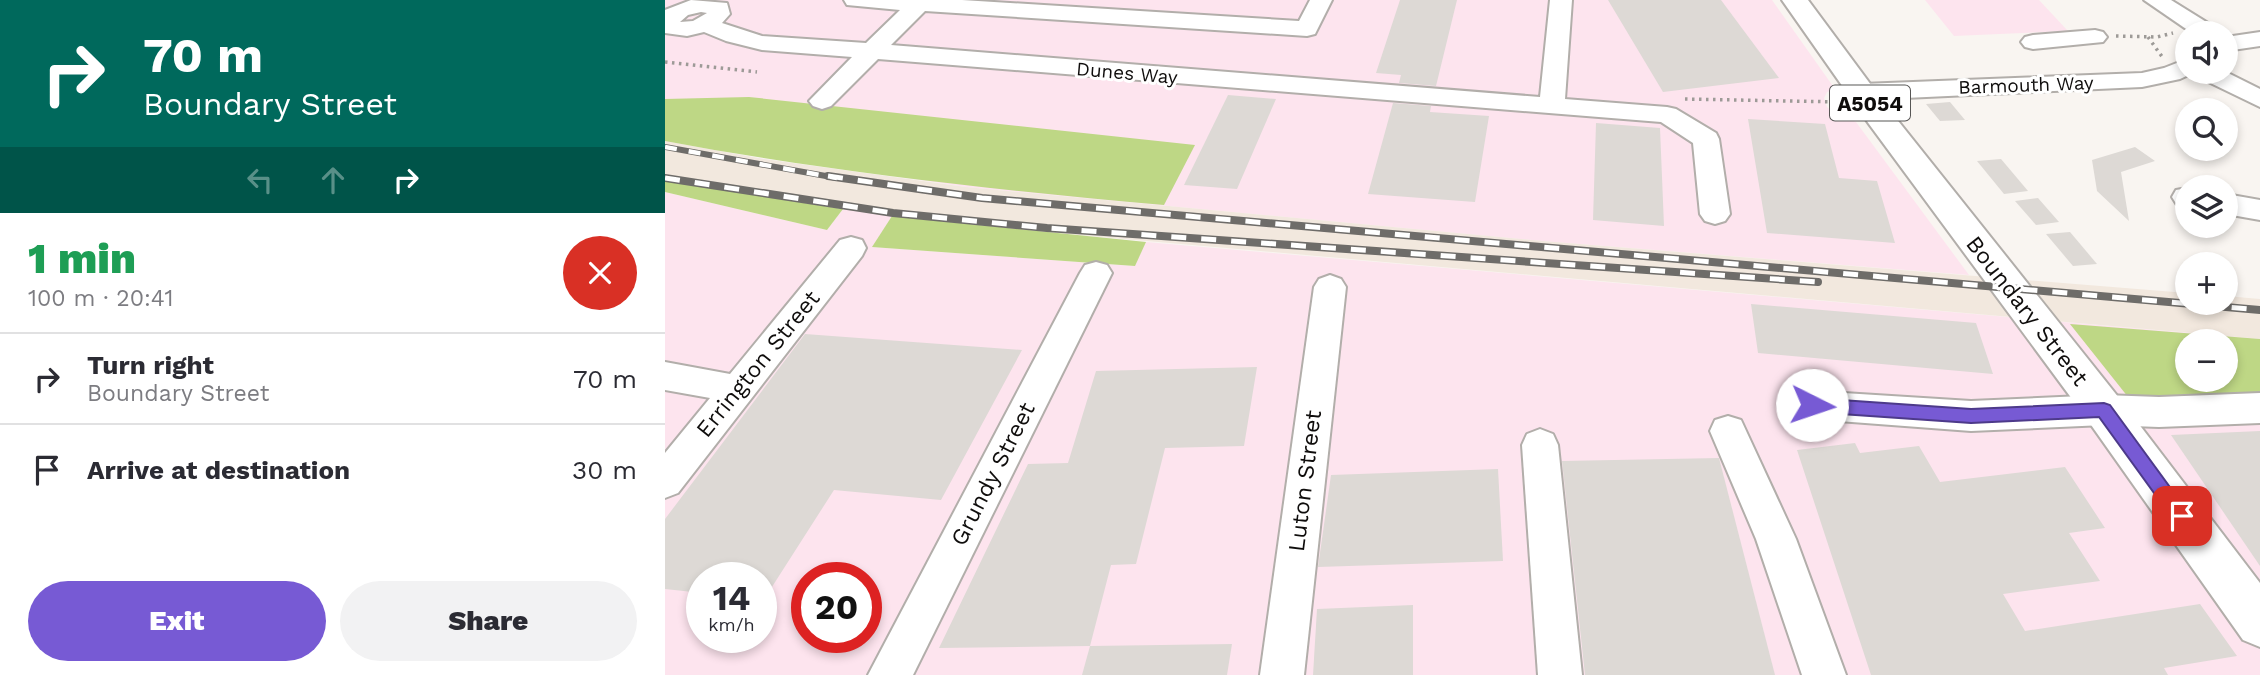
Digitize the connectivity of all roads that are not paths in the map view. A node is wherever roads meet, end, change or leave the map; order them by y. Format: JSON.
{"nodes":[{"id":1,"x":855,"y":0,"type":"edge"},
{"id":2,"x":1321,"y":0,"type":"edge"},
{"id":3,"x":1561,"y":0,"type":"edge"},
{"id":4,"x":1795,"y":0,"type":"edge"},
{"id":5,"x":2155,"y":0,"type":"edge"},
{"id":6,"x":919,"y":5,"type":"junction"},
{"id":7,"x":711,"y":9,"type":"edge"},
{"id":8,"x":670,"y":11,"type":"edge"},
{"id":9,"x":2188,"y":21,"type":"edge"},
{"id":10,"x":2095,"y":37,"type":"road end"},
{"id":11,"x":2238,"y":39,"type":"edge"},
{"id":12,"x":2260,"y":39,"type":"edge"},
{"id":13,"x":872,"y":53,"type":"junction"},
{"id":14,"x":2175,"y":72,"type":"edge"},
{"id":15,"x":2095,"y":82,"type":"junction"},
{"id":16,"x":2231,"y":84,"type":"edge"},
{"id":17,"x":1862,"y":92,"type":"junction"},
{"id":18,"x":2260,"y":99,"type":"edge"},
{"id":19,"x":822,"y":101,"type":"dead end"},
{"id":20,"x":1552,"y":105,"type":"junction"},
{"id":21,"x":2238,"y":206,"type":"edge"},
{"id":22,"x":2260,"y":210,"type":"edge"},
{"id":23,"x":1715,"y":214,"type":"dead end"},
{"id":24,"x":851,"y":248,"type":"dead end"},
{"id":25,"x":1096,"y":273,"type":"dead end"},
{"id":26,"x":1330,"y":287,"type":"dead end"},
{"id":27,"x":665,"y":376,"type":"edge"},
{"id":28,"x":738,"y":389,"type":"junction"},
{"id":29,"x":1812,"y":405,"type":"dead end"},
{"id":30,"x":2260,"y":408,"type":"edge"},
{"id":31,"x":2104,"y":410,"type":"junction"},
{"id":32,"x":1728,"y":431,"type":"dead end"},
{"id":33,"x":1540,"y":445,"type":"dead end"},
{"id":34,"x":665,"y":481,"type":"edge"},
{"id":35,"x":2260,"y":622,"type":"edge"},
{"id":36,"x":890,"y":675,"type":"edge"},
{"id":37,"x":1282,"y":675,"type":"edge"},
{"id":38,"x":1560,"y":675,"type":"edge"},
{"id":39,"x":1824,"y":675,"type":"edge"}],
"edges":[{"from":1,"to":6,"type":"street"},
{"from":2,"to":6,"type":"street"},
{"from":3,"to":20,"type":"street"},
{"from":4,"to":17,"type":"main road","name":"Boundary Street","number":"A5054"},
{"from":5,"to":9,"type":"street"},
{"from":6,"to":13,"type":"street"},
{"from":7,"to":8,"type":"street","name":"Dunes Way"},
{"from":7,"to":13,"type":"street","name":"Dunes Way"},
{"from":10,"to":15,"type":"street"},
{"from":11,"to":12,"type":"street"},
{"from":13,"to":19,"type":"street"},
{"from":13,"to":20,"type":"street","name":"Dunes Way"},
{"from":14,"to":15,"type":"street","name":"Barmouth Way"},
{"from":15,"to":17,"type":"street","name":"Barmouth Way"},
{"from":16,"to":18,"type":"street"},
{"from":17,"to":31,"type":"main road","name":"Boundary Street","number":"A5054"},
{"from":20,"to":23,"type":"street","name":"Dunes Way"},
{"from":21,"to":22,"type":"street"},
{"from":24,"to":28,"type":"street","name":"Errington Street"},
{"from":25,"to":36,"type":"street","name":"Grundy Street"},
{"from":26,"to":37,"type":"street","name":"Luton Street"},
{"from":27,"to":28,"type":"street"},
{"from":28,"to":34,"type":"street","name":"Errington Street"},
{"from":29,"to":31,"type":"street"},
{"from":30,"to":31,"type":"street"},
{"from":31,"to":35,"type":"main road","name":"Boundary Street","number":"A5054"},
{"from":32,"to":39,"type":"street"},
{"from":33,"to":38,"type":"street"}]}
